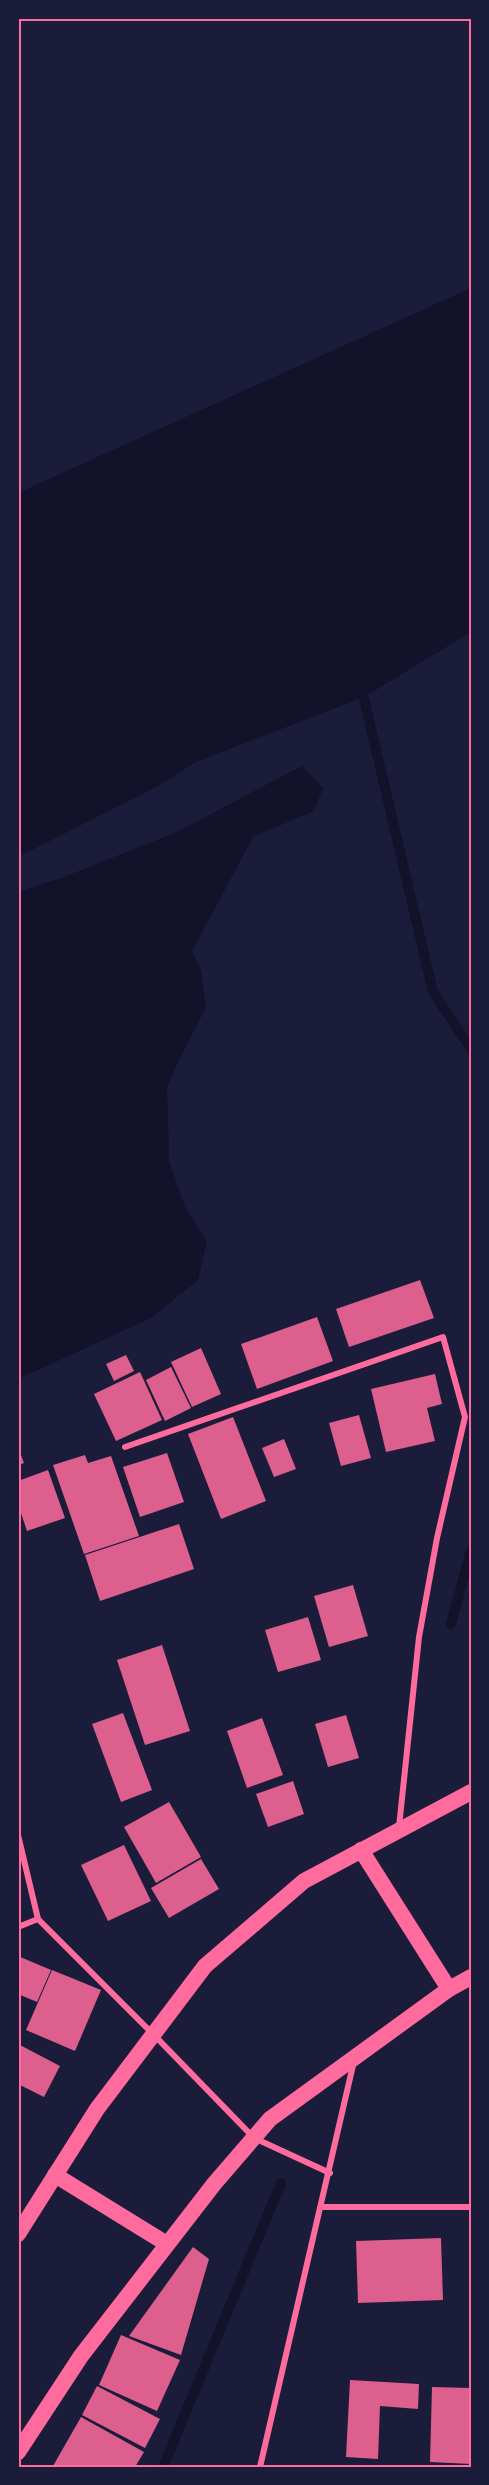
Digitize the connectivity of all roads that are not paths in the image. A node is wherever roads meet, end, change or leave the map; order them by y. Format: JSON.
{"nodes":[{"id":1,"x":125,"y":1447,"type":"dead end"},
{"id":2,"x":471,"y":1792,"type":"edge"},
{"id":3,"x":399,"y":1831,"type":"junction"},
{"id":4,"x":18,"y":1835,"type":"edge"},
{"id":5,"x":361,"y":1850,"type":"junction"},
{"id":6,"x":38,"y":1919,"type":"junction"},
{"id":7,"x":18,"y":1926,"type":"edge"},
{"id":8,"x":471,"y":1977,"type":"edge"},
{"id":9,"x":449,"y":1989,"type":"junction"},
{"id":10,"x":153,"y":2034,"type":"junction"},
{"id":11,"x":356,"y":2056,"type":"junction"},
{"id":12,"x":254,"y":2138,"type":"junction"},
{"id":13,"x":330,"y":2173,"type":"junction"},
{"id":14,"x":55,"y":2175,"type":"junction"},
{"id":15,"x":322,"y":2206,"type":"junction"},
{"id":16,"x":471,"y":2207,"type":"edge"},
{"id":17,"x":18,"y":2234,"type":"edge"},
{"id":18,"x":167,"y":2244,"type":"junction"},
{"id":19,"x":18,"y":2452,"type":"edge"},
{"id":20,"x":260,"y":2467,"type":"edge"}],
"edges":[{"from":1,"to":3,"type":"street"},
{"from":2,"to":3,"type":"highway"},
{"from":3,"to":5,"type":"highway"},
{"from":4,"to":6,"type":"street"},
{"from":5,"to":9,"type":"highway"},
{"from":5,"to":10,"type":"highway"},
{"from":6,"to":7,"type":"street"},
{"from":6,"to":10,"type":"street"},
{"from":8,"to":9,"type":"highway"},
{"from":9,"to":11,"type":"highway"},
{"from":10,"to":12,"type":"street"},
{"from":10,"to":14,"type":"highway"},
{"from":11,"to":12,"type":"highway"},
{"from":11,"to":13,"type":"street"},
{"from":12,"to":13,"type":"street"},
{"from":12,"to":18,"type":"highway"},
{"from":13,"to":15,"type":"street"},
{"from":14,"to":17,"type":"highway"},
{"from":14,"to":18,"type":"highway"},
{"from":15,"to":16,"type":"street"},
{"from":15,"to":20,"type":"street"},
{"from":18,"to":19,"type":"highway"}]}
